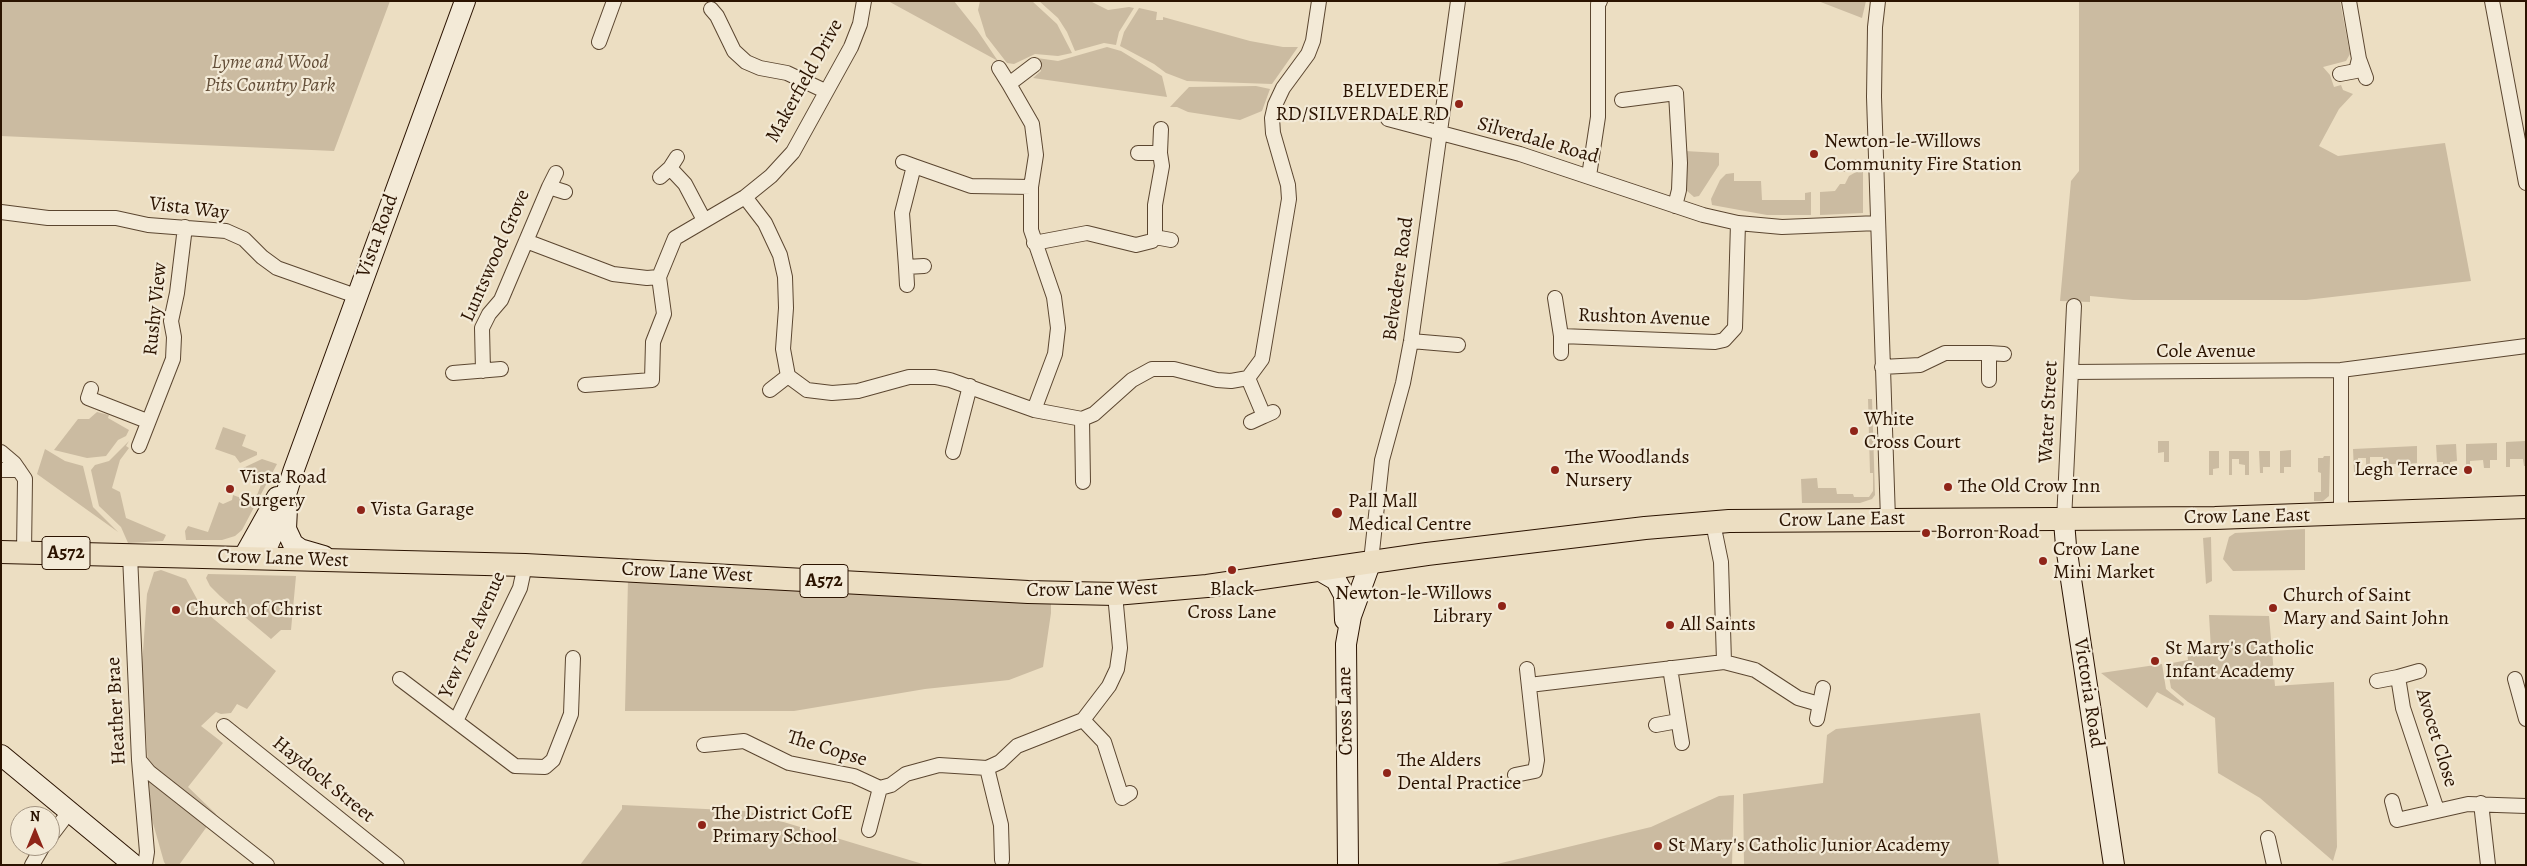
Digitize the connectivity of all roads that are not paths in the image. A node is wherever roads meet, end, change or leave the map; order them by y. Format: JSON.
{"nodes":[{"id":1,"x":465,"y":1,"type":"edge"},
{"id":2,"x":614,"y":1,"type":"edge"},
{"id":3,"x":864,"y":1,"type":"edge"},
{"id":4,"x":1319,"y":1,"type":"edge"},
{"id":5,"x":1458,"y":1,"type":"edge"},
{"id":6,"x":1600,"y":1,"type":"edge"},
{"id":7,"x":1878,"y":1,"type":"edge"},
{"id":8,"x":2349,"y":1,"type":"edge"},
{"id":9,"x":2492,"y":1,"type":"edge"},
{"id":10,"x":711,"y":9,"type":"edge"},
{"id":11,"x":600,"y":42,"type":"dead end"},
{"id":12,"x":2359,"y":59,"type":"junction"},
{"id":13,"x":1034,"y":65,"type":"dead end"},
{"id":14,"x":999,"y":68,"type":"dead end"},
{"id":15,"x":2340,"y":74,"type":"dead end"},
{"id":16,"x":2366,"y":78,"type":"dead end"},
{"id":17,"x":1009,"y":84,"type":"junction"},
{"id":18,"x":825,"y":91,"type":"junction"},
{"id":19,"x":1622,"y":100,"type":"dead end"},
{"id":20,"x":1388,"y":119,"type":"dead end"},
{"id":21,"x":1161,"y":129,"type":"dead end"},
{"id":22,"x":1440,"y":134,"type":"junction"},
{"id":23,"x":1138,"y":153,"type":"dead end"},
{"id":24,"x":1160,"y":153,"type":"junction"},
{"id":25,"x":669,"y":167,"type":"dead end"},
{"id":26,"x":556,"y":173,"type":"dead end"},
{"id":27,"x":1589,"y":176,"type":"junction"},
{"id":28,"x":2526,"y":182,"type":"edge"},
{"id":29,"x":549,"y":187,"type":"junction"},
{"id":30,"x":1031,"y":187,"type":"junction"},
{"id":31,"x":565,"y":192,"type":"dead end"},
{"id":32,"x":745,"y":197,"type":"junction"},
{"id":33,"x":1675,"y":206,"type":"junction"},
{"id":34,"x":1,"y":212,"type":"edge"},
{"id":35,"x":704,"y":220,"type":"junction"},
{"id":36,"x":1738,"y":223,"type":"junction"},
{"id":37,"x":1878,"y":223,"type":"junction"},
{"id":38,"x":185,"y":227,"type":"junction"},
{"id":39,"x":1155,"y":237,"type":"junction"},
{"id":40,"x":1171,"y":240,"type":"dead end"},
{"id":41,"x":526,"y":241,"type":"junction"},
{"id":42,"x":1034,"y":243,"type":"junction"},
{"id":43,"x":924,"y":266,"type":"dead end"},
{"id":44,"x":906,"y":267,"type":"junction"},
{"id":45,"x":659,"y":277,"type":"junction"},
{"id":46,"x":908,"y":285,"type":"dead end"},
{"id":47,"x":356,"y":296,"type":"junction"},
{"id":48,"x":1555,"y":298,"type":"dead end"},
{"id":49,"x":2074,"y":306,"type":"dead end"},
{"id":50,"x":1561,"y":336,"type":"junction"},
{"id":51,"x":1411,"y":341,"type":"junction"},
{"id":52,"x":1458,"y":345,"type":"dead end"},
{"id":53,"x":2526,"y":346,"type":"edge"},
{"id":54,"x":1561,"y":353,"type":"dead end"},
{"id":55,"x":1989,"y":353,"type":"junction"},
{"id":56,"x":2004,"y":354,"type":"dead end"},
{"id":57,"x":1882,"y":366,"type":"junction"},
{"id":58,"x":501,"y":369,"type":"dead end"},
{"id":59,"x":2341,"y":370,"type":"junction"},
{"id":60,"x":483,"y":371,"type":"junction"},
{"id":61,"x":2071,"y":372,"type":"junction"},
{"id":62,"x":453,"y":373,"type":"dead end"},
{"id":63,"x":788,"y":376,"type":"junction"},
{"id":64,"x":1248,"y":378,"type":"junction"},
{"id":65,"x":1989,"y":380,"type":"dead end"},
{"id":66,"x":585,"y":385,"type":"dead end"},
{"id":67,"x":970,"y":386,"type":"junction"},
{"id":68,"x":770,"y":390,"type":"dead end"},
{"id":69,"x":88,"y":398,"type":"dead end"},
{"id":70,"x":1034,"y":410,"type":"junction"},
{"id":71,"x":1263,"y":417,"type":"dead end"},
{"id":72,"x":1082,"y":419,"type":"junction"},
{"id":73,"x":147,"y":421,"type":"junction"},
{"id":74,"x":139,"y":446,"type":"dead end"},
{"id":75,"x":1,"y":452,"type":"edge"},
{"id":76,"x":953,"y":452,"type":"dead end"},
{"id":77,"x":1,"y":470,"type":"edge"},
{"id":78,"x":19,"y":470,"type":"junction"},
{"id":79,"x":292,"y":472,"type":"junction"},
{"id":80,"x":1083,"y":482,"type":"dead end"},
{"id":81,"x":2526,"y":507,"type":"edge"},
{"id":82,"x":2341,"y":514,"type":"junction"},
{"id":83,"x":1888,"y":519,"type":"junction"},
{"id":84,"x":2064,"y":521,"type":"junction"},
{"id":85,"x":1713,"y":522,"type":"junction"},
{"id":86,"x":1,"y":552,"type":"edge"},
{"id":87,"x":24,"y":552,"type":"junction"},
{"id":88,"x":130,"y":554,"type":"junction"},
{"id":89,"x":252,"y":558,"type":"junction"},
{"id":90,"x":344,"y":561,"type":"junction"},
{"id":91,"x":1371,"y":561,"type":"junction"},
{"id":92,"x":525,"y":565,"type":"junction"},
{"id":93,"x":1317,"y":569,"type":"junction"},
{"id":94,"x":1115,"y":594,"type":"junction"},
{"id":95,"x":1346,"y":644,"type":"junction"},
{"id":96,"x":573,"y":658,"type":"dead end"},
{"id":97,"x":1724,"y":662,"type":"junction"},
{"id":98,"x":1670,"y":668,"type":"junction"},
{"id":99,"x":1527,"y":669,"type":"dead end"},
{"id":100,"x":2420,"y":670,"type":"dead end"},
{"id":101,"x":2398,"y":677,"type":"junction"},
{"id":102,"x":400,"y":679,"type":"dead end"},
{"id":103,"x":2515,"y":679,"type":"edge"},
{"id":104,"x":2376,"y":681,"type":"dead end"},
{"id":105,"x":1529,"y":685,"type":"junction"},
{"id":106,"x":1823,"y":688,"type":"dead end"},
{"id":107,"x":1819,"y":704,"type":"junction"},
{"id":108,"x":1816,"y":718,"type":"dead end"},
{"id":109,"x":1083,"y":720,"type":"junction"},
{"id":110,"x":2526,"y":720,"type":"edge"},
{"id":111,"x":456,"y":721,"type":"junction"},
{"id":112,"x":1678,"y":721,"type":"junction"},
{"id":113,"x":1656,"y":725,"type":"dead end"},
{"id":114,"x":224,"y":726,"type":"dead end"},
{"id":115,"x":1682,"y":743,"type":"dead end"},
{"id":116,"x":701,"y":745,"type":"dead end"},
{"id":117,"x":1,"y":756,"type":"edge"},
{"id":118,"x":139,"y":760,"type":"junction"},
{"id":119,"x":987,"y":768,"type":"junction"},
{"id":120,"x":1515,"y":775,"type":"dead end"},
{"id":121,"x":880,"y":788,"type":"junction"},
{"id":122,"x":1124,"y":799,"type":"dead end"},
{"id":123,"x":2392,"y":801,"type":"dead end"},
{"id":124,"x":2481,"y":803,"type":"junction"},
{"id":125,"x":2526,"y":806,"type":"edge"},
{"id":126,"x":2436,"y":810,"type":"junction"},
{"id":127,"x":69,"y":812,"type":"junction"},
{"id":128,"x":60,"y":823,"type":"edge"},
{"id":129,"x":869,"y":830,"type":"dead end"},
{"id":130,"x":2268,"y":838,"type":"dead end"},
{"id":131,"x":1002,"y":860,"type":"dead end"},
{"id":132,"x":134,"y":865,"type":"edge"},
{"id":133,"x":145,"y":865,"type":"edge"},
{"id":134,"x":267,"y":865,"type":"edge"},
{"id":135,"x":397,"y":865,"type":"edge"},
{"id":136,"x":1348,"y":865,"type":"edge"},
{"id":137,"x":2114,"y":865,"type":"edge"},
{"id":138,"x":2274,"y":865,"type":"edge"},
{"id":139,"x":2488,"y":865,"type":"edge"}],
"edges":[{"from":1,"to":47,"type":"street","name":"Vista Road"},
{"from":2,"to":11,"type":"street"},
{"from":3,"to":18,"type":"street","name":"Makerfield Drive"},
{"from":4,"to":64,"type":"street"},
{"from":5,"to":22,"type":"street","name":"Belvedere Road"},
{"from":6,"to":27,"type":"street"},
{"from":7,"to":37,"type":"street"},
{"from":8,"to":12,"type":"street"},
{"from":9,"to":28,"type":"street"},
{"from":10,"to":18,"type":"street"},
{"from":12,"to":15,"type":"street"},
{"from":12,"to":16,"type":"street"},
{"from":13,"to":17,"type":"street"},
{"from":14,"to":17,"type":"street"},
{"from":17,"to":30,"type":"street"},
{"from":18,"to":32,"type":"street","name":"Makerfield Drive"},
{"from":19,"to":33,"type":"street"},
{"from":20,"to":22,"type":"street","name":"Silverdale Road"},
{"from":21,"to":24,"type":"street"},
{"from":22,"to":27,"type":"street","name":"Silverdale Road"},
{"from":22,"to":51,"type":"street","name":"Belvedere Road"},
{"from":23,"to":24,"type":"street"},
{"from":24,"to":39,"type":"street"},
{"from":25,"to":35,"type":"street"},
{"from":26,"to":29,"type":"street","name":"Luntswood Grove"},
{"from":27,"to":33,"type":"street","name":"Silverdale Road"},
{"from":29,"to":31,"type":"street","name":"Luntswood Grove"},
{"from":29,"to":41,"type":"street","name":"Luntswood Grove"},
{"from":30,"to":42,"type":"street"},
{"from":30,"to":44,"type":"street"},
{"from":32,"to":35,"type":"street","name":"Makerfield Drive"},
{"from":32,"to":63,"type":"street"},
{"from":33,"to":36,"type":"street","name":"Silverdale Road"},
{"from":34,"to":38,"type":"street","name":"Vista Way"},
{"from":35,"to":45,"type":"street","name":"Makerfield Drive"},
{"from":36,"to":37,"type":"street","name":"Silverdale Road"},
{"from":36,"to":50,"type":"street","name":"Rushton Avenue"},
{"from":37,"to":57,"type":"street"},
{"from":38,"to":47,"type":"street","name":"Vista Way"},
{"from":38,"to":73,"type":"street","name":"Rushy View"},
{"from":39,"to":40,"type":"street"},
{"from":39,"to":42,"type":"street"},
{"from":41,"to":45,"type":"street"},
{"from":41,"to":60,"type":"street","name":"Luntswood Grove"},
{"from":42,"to":70,"type":"street"},
{"from":43,"to":44,"type":"street"},
{"from":44,"to":46,"type":"street"},
{"from":45,"to":66,"type":"street"},
{"from":47,"to":79,"type":"street","name":"Vista Road"},
{"from":48,"to":50,"type":"street","name":"Rushton Avenue"},
{"from":49,"to":61,"type":"street","name":"Water Street"},
{"from":50,"to":54,"type":"street","name":"Rushton Avenue"},
{"from":51,"to":52,"type":"street"},
{"from":51,"to":91,"type":"street","name":"Belvedere Road"},
{"from":53,"to":59,"type":"street","name":"Cole Avenue"},
{"from":55,"to":56,"type":"street"},
{"from":55,"to":57,"type":"street"},
{"from":55,"to":65,"type":"street"},
{"from":57,"to":83,"type":"street"},
{"from":58,"to":60,"type":"street"},
{"from":59,"to":61,"type":"street","name":"Cole Avenue"},
{"from":59,"to":82,"type":"street"},
{"from":60,"to":62,"type":"street"},
{"from":61,"to":84,"type":"street","name":"Water Street"},
{"from":63,"to":67,"type":"street"},
{"from":63,"to":68,"type":"street"},
{"from":64,"to":71,"type":"street"},
{"from":64,"to":72,"type":"street"},
{"from":67,"to":70,"type":"street"},
{"from":67,"to":76,"type":"street"},
{"from":69,"to":73,"type":"street"},
{"from":70,"to":72,"type":"street"},
{"from":72,"to":80,"type":"street"},
{"from":73,"to":74,"type":"street","name":"Rushy View"},
{"from":75,"to":78,"type":"street"},
{"from":77,"to":78,"type":"street"},
{"from":78,"to":87,"type":"street"},
{"from":79,"to":89,"type":"street","name":"Vista Road"},
{"from":79,"to":90,"type":"street"},
{"from":81,"to":82,"type":"main road","name":"Crow Lane East","number":"A572"},
{"from":82,"to":84,"type":"main road","name":"Crow Lane East","number":"A572"},
{"from":83,"to":84,"type":"main road","name":"Crow Lane East","number":"A572"},
{"from":83,"to":85,"type":"main road","name":"Crow Lane East","number":"A572"},
{"from":84,"to":137,"type":"street","name":"Victoria Road"},
{"from":85,"to":91,"type":"main road","name":"Crow Lane East","number":"A572"},
{"from":85,"to":97,"type":"street"},
{"from":86,"to":87,"type":"main road","name":"Crow Lane West","number":"A572"},
{"from":87,"to":88,"type":"main road","name":"Crow Lane West","number":"A572"},
{"from":88,"to":89,"type":"main road","name":"Crow Lane West","number":"A572"},
{"from":88,"to":118,"type":"street","name":"Heather Brae"},
{"from":89,"to":90,"type":"main road","name":"Crow Lane West","number":"A572"},
{"from":90,"to":92,"type":"main road","name":"Crow Lane West","number":"A572"},
{"from":91,"to":93,"type":"main road","name":"Crow Lane West","number":"A572"},
{"from":91,"to":95,"type":"street","name":"Cross Lane"},
{"from":92,"to":94,"type":"main road","name":"Crow Lane West","number":"A572"},
{"from":92,"to":111,"type":"street","name":"Yew Tree Avenue"},
{"from":93,"to":94,"type":"main road","name":"Crow Lane West","number":"A572"},
{"from":93,"to":95,"type":"street"},
{"from":94,"to":109,"type":"street"},
{"from":95,"to":136,"type":"street","name":"Cross Lane"},
{"from":96,"to":111,"type":"street","name":"Yew Tree Avenue"},
{"from":97,"to":98,"type":"street"},
{"from":97,"to":107,"type":"street"},
{"from":98,"to":105,"type":"street"},
{"from":98,"to":112,"type":"street"},
{"from":99,"to":105,"type":"street"},
{"from":100,"to":101,"type":"street","name":"Avocet Close"},
{"from":101,"to":104,"type":"street","name":"Avocet Close"},
{"from":101,"to":126,"type":"street","name":"Avocet Close"},
{"from":102,"to":111,"type":"street","name":"Yew Tree Avenue"},
{"from":103,"to":110,"type":"street"},
{"from":105,"to":120,"type":"street"},
{"from":106,"to":107,"type":"street"},
{"from":107,"to":108,"type":"street"},
{"from":109,"to":119,"type":"street"},
{"from":109,"to":122,"type":"street"},
{"from":112,"to":113,"type":"street"},
{"from":112,"to":115,"type":"street"},
{"from":114,"to":135,"type":"street","name":"Haydock Street"},
{"from":116,"to":121,"type":"street","name":"The Copse"},
{"from":117,"to":127,"type":"street"},
{"from":118,"to":133,"type":"street","name":"Heather Brae"},
{"from":118,"to":134,"type":"street"},
{"from":119,"to":121,"type":"street","name":"The Copse"},
{"from":119,"to":131,"type":"street"},
{"from":121,"to":129,"type":"street","name":"The Copse"},
{"from":123,"to":126,"type":"street"},
{"from":124,"to":125,"type":"street"},
{"from":124,"to":126,"type":"street"},
{"from":124,"to":139,"type":"street"},
{"from":127,"to":128,"type":"street"},
{"from":127,"to":132,"type":"street"},
{"from":130,"to":138,"type":"street"}]}
